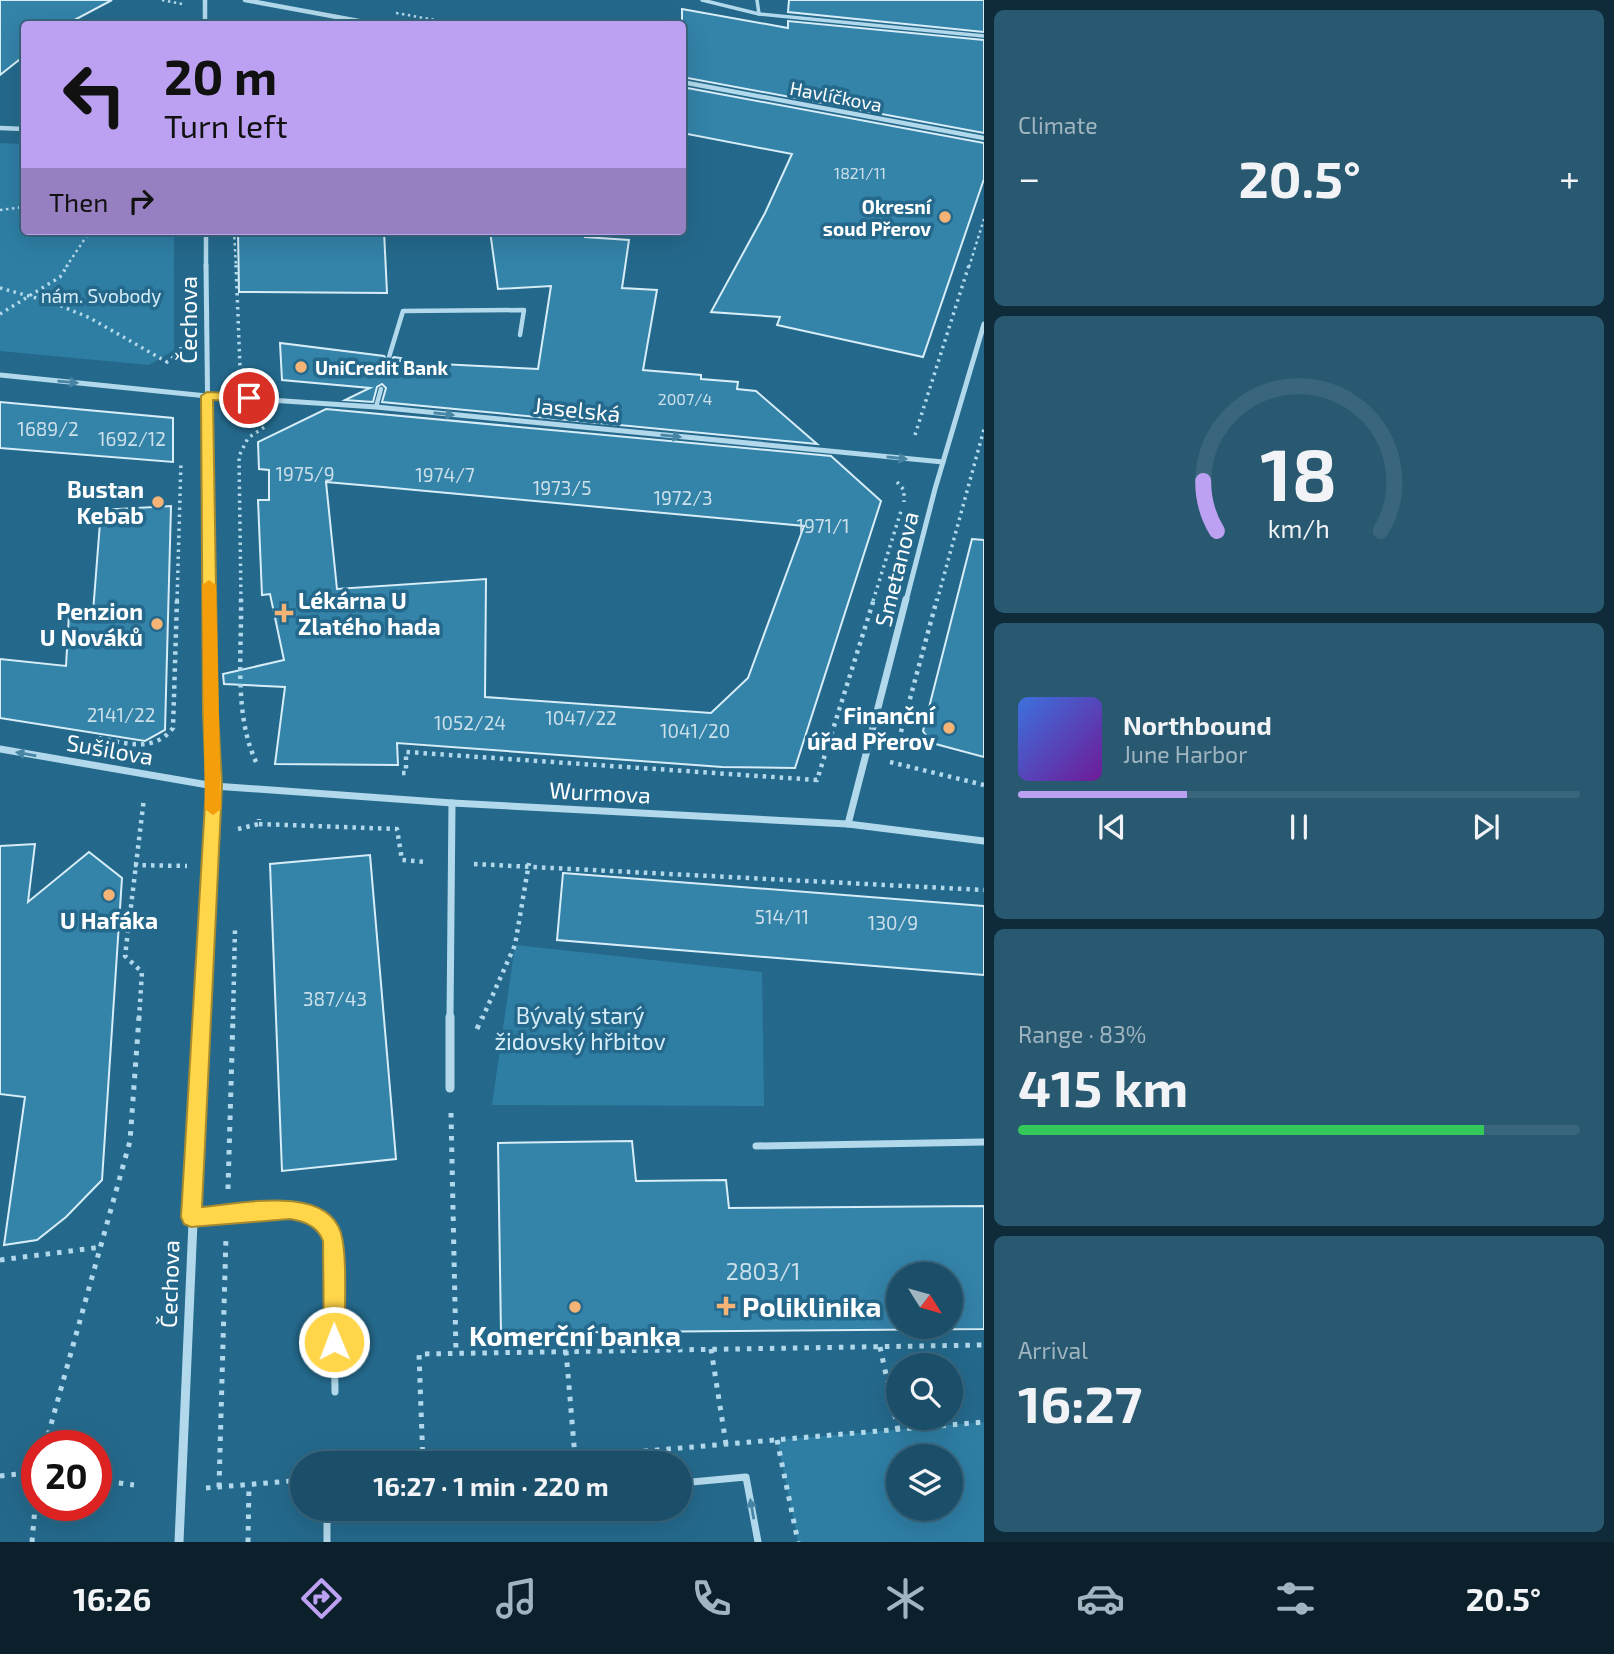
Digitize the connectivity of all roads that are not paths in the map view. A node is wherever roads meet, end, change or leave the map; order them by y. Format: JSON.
{"nodes":[{"id":1,"x":205,"y":0,"type":"edge"},
{"id":2,"x":245,"y":0,"type":"edge"},
{"id":3,"x":702,"y":0,"type":"edge"},
{"id":4,"x":757,"y":0,"type":"edge"},
{"id":5,"x":759,"y":14,"type":"junction"},
{"id":6,"x":205,"y":21,"type":"edge"},
{"id":7,"x":359,"y":21,"type":"edge"},
{"id":8,"x":984,"y":36,"type":"edge"},
{"id":9,"x":686,"y":83,"type":"edge"},
{"id":10,"x":0,"y":128,"type":"edge"},
{"id":11,"x":21,"y":129,"type":"edge"},
{"id":12,"x":984,"y":138,"type":"edge"},
{"id":13,"x":206,"y":235,"type":"edge"},
{"id":14,"x":984,"y":324,"type":"edge"},
{"id":15,"x":520,"y":335,"type":"dead end"},
{"id":16,"x":389,"y":357,"type":"dead end"},
{"id":17,"x":0,"y":376,"type":"edge"},
{"id":18,"x":381,"y":389,"type":"dead end"},
{"id":19,"x":207,"y":396,"type":"junction"},
{"id":20,"x":376,"y":407,"type":"junction"},
{"id":21,"x":943,"y":462,"type":"junction"},
{"id":22,"x":0,"y":749,"type":"edge"},
{"id":23,"x":214,"y":786,"type":"junction"},
{"id":24,"x":452,"y":803,"type":"junction"},
{"id":25,"x":848,"y":824,"type":"junction"},
{"id":26,"x":984,"y":841,"type":"edge"},
{"id":27,"x":450,"y":1088,"type":"road end"},
{"id":28,"x":980,"y":1142,"type":"edge"},
{"id":29,"x":756,"y":1146,"type":"dead end"},
{"id":30,"x":191,"y":1217,"type":"junction"},
{"id":31,"x":335,"y":1392,"type":"dead end"},
{"id":32,"x":692,"y":1482,"type":"edge"},
{"id":33,"x":327,"y":1521,"type":"edge"},
{"id":34,"x":178,"y":1542,"type":"edge"},
{"id":35,"x":327,"y":1542,"type":"edge"},
{"id":36,"x":758,"y":1542,"type":"edge"}],
"edges":[{"from":1,"to":6,"type":"street"},
{"from":2,"to":7,"type":"street"},
{"from":3,"to":5,"type":"lane"},
{"from":4,"to":5,"type":"lane"},
{"from":5,"to":8,"type":"lane"},
{"from":9,"to":12,"type":"street","name":"Havlíčkova"},
{"from":10,"to":11,"type":"street"},
{"from":13,"to":19,"type":"street","name":"Čechova"},
{"from":14,"to":21,"type":"street","name":"Smetanova"},
{"from":15,"to":16,"type":"lane"},
{"from":17,"to":19,"type":"street","one_way":true},
{"from":18,"to":20,"type":"lane"},
{"from":19,"to":20,"type":"street","name":"Jaselská"},
{"from":19,"to":23,"type":"street","name":"Čechova"},
{"from":20,"to":21,"type":"street","name":"Jaselská","one_way":true},
{"from":21,"to":25,"type":"street","name":"Smetanova"},
{"from":23,"to":22,"type":"street","name":"Sušilova","one_way":true},
{"from":23,"to":24,"type":"street","name":"Wurmova"},
{"from":23,"to":30,"type":"street","name":"Čechova"},
{"from":24,"to":25,"type":"street","name":"Wurmova"},
{"from":24,"to":27,"type":"street"},
{"from":25,"to":26,"type":"street","name":"Wurmova"},
{"from":28,"to":29,"type":"lane"},
{"from":30,"to":31,"type":"lane"},
{"from":30,"to":34,"type":"street","name":"Čechova"},
{"from":36,"to":32,"type":"lane","one_way":true},
{"from":33,"to":35,"type":"lane"}]}
